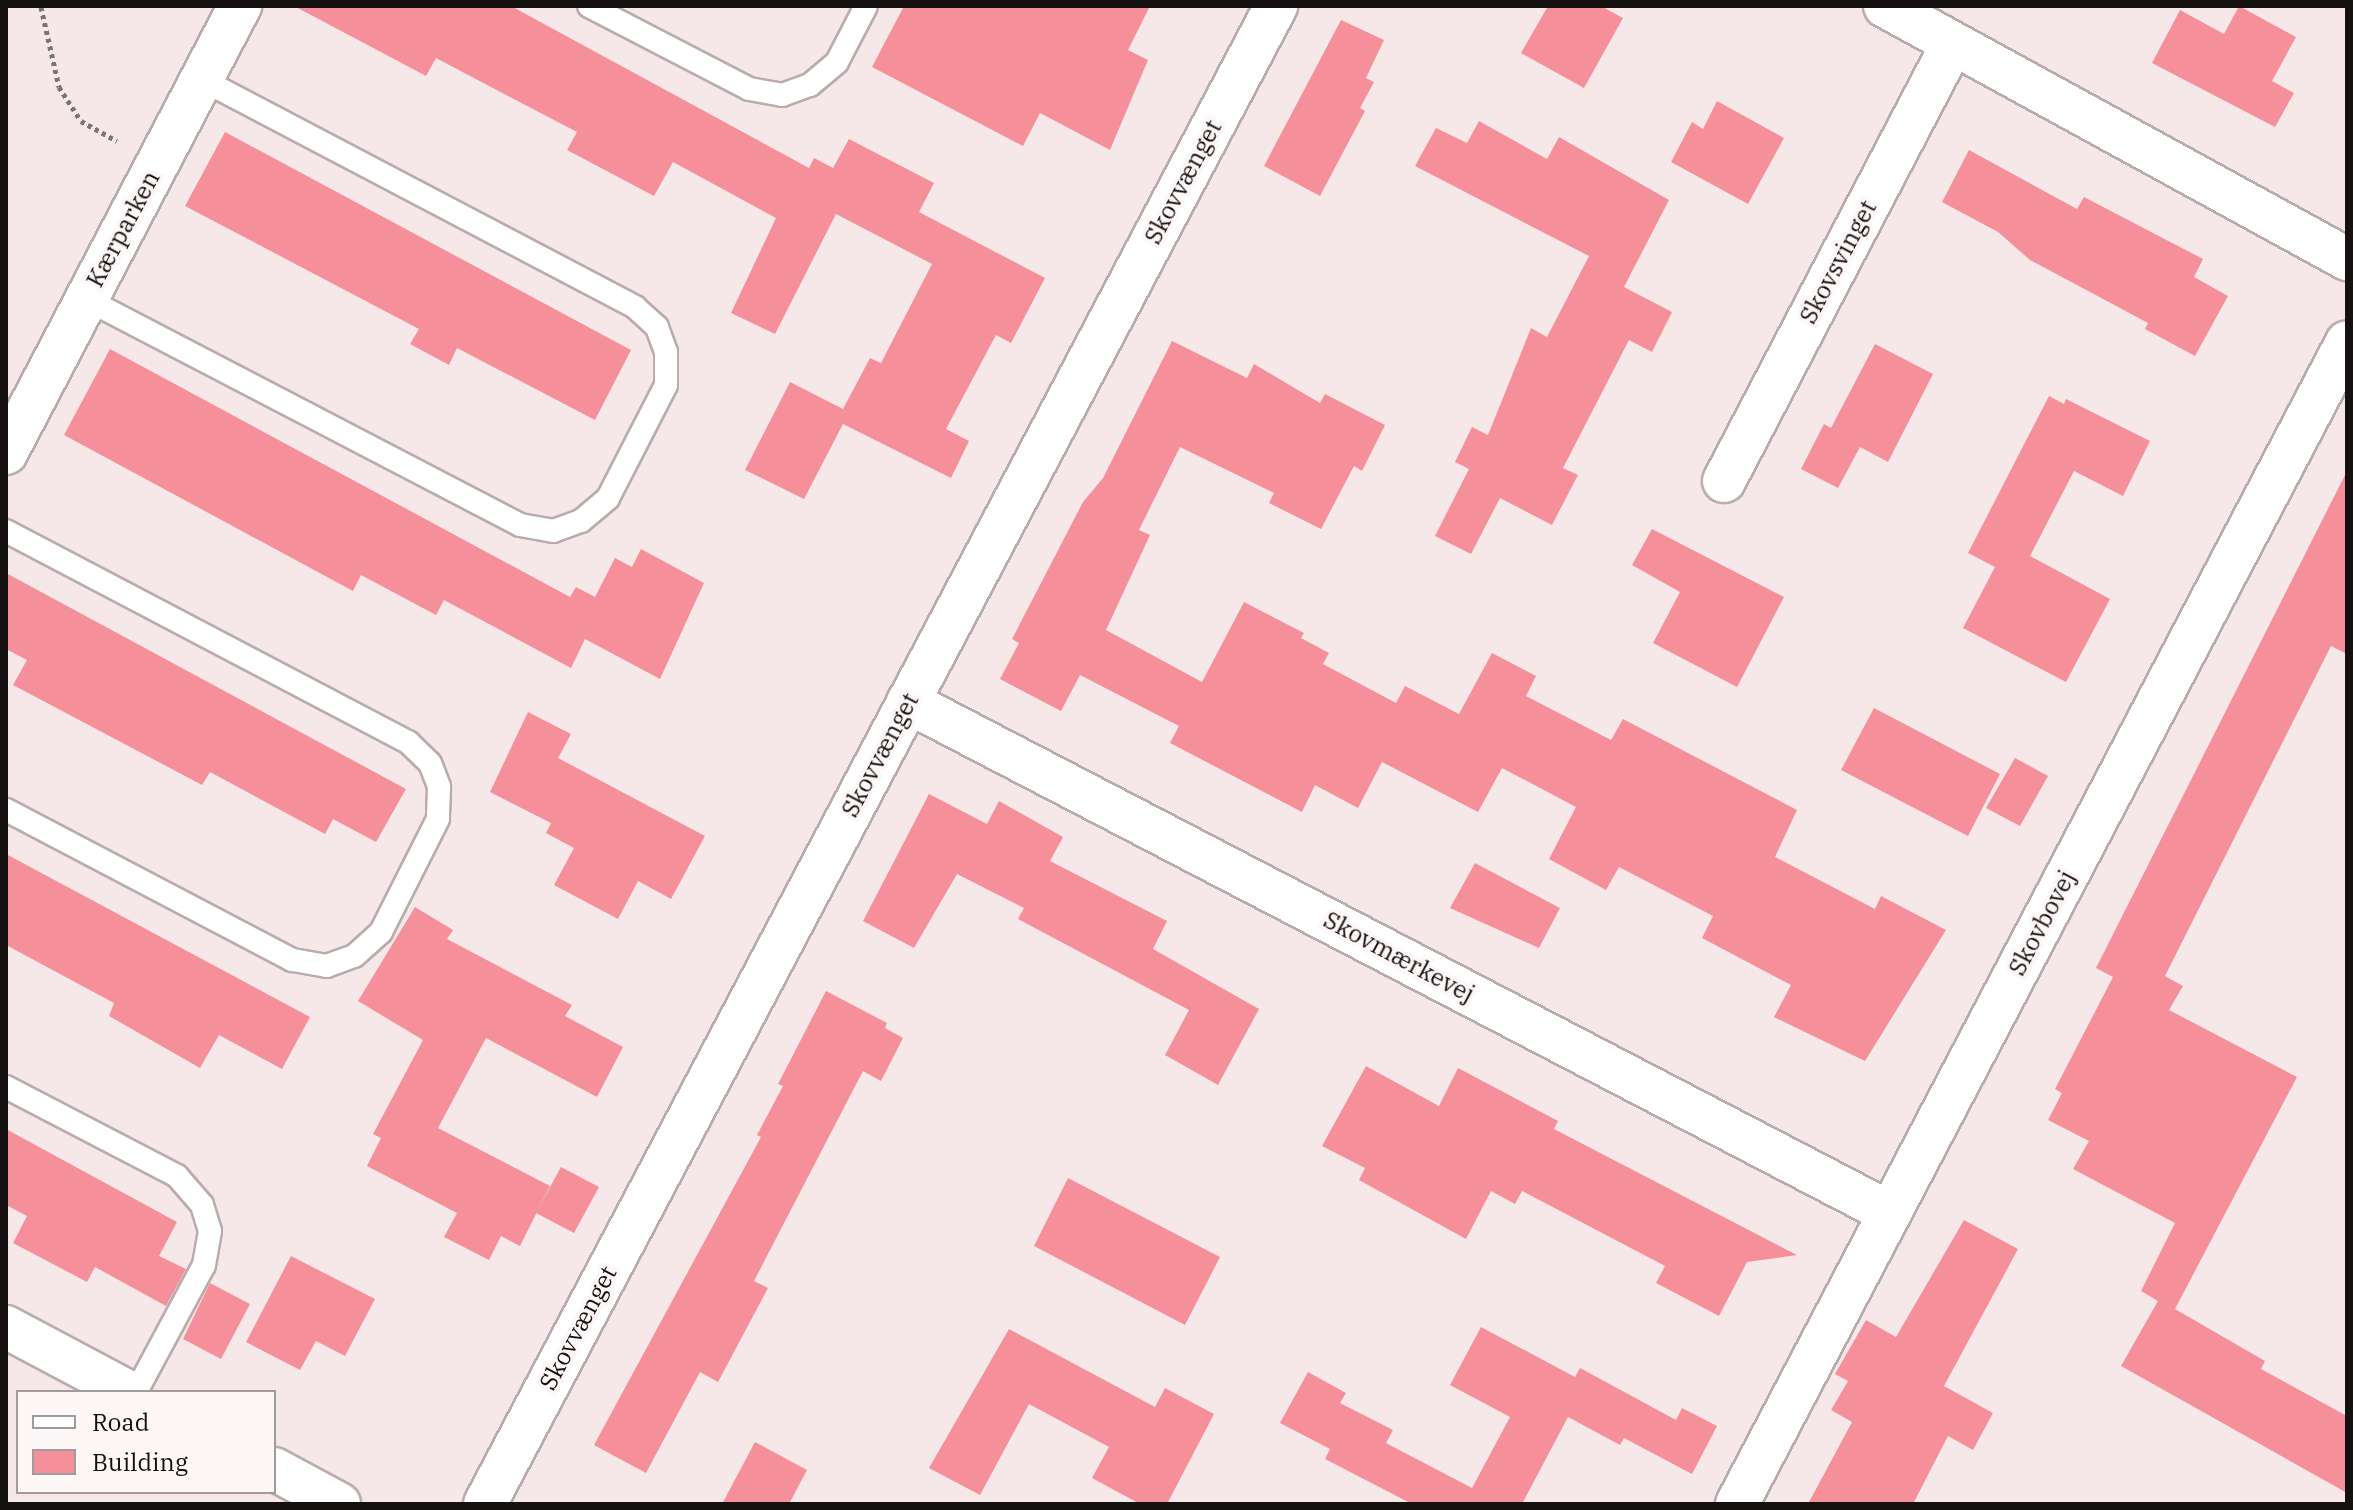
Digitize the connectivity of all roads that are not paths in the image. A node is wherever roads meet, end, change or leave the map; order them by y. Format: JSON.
{"nodes":[{"id":1,"x":240,"y":6,"type":"edge"},
{"id":2,"x":589,"y":6,"type":"edge"},
{"id":3,"x":866,"y":6,"type":"edge"},
{"id":4,"x":1276,"y":6,"type":"edge"},
{"id":5,"x":1885,"y":6,"type":"edge"},
{"id":6,"x":1952,"y":44,"type":"junction"},
{"id":7,"x":201,"y":79,"type":"junction"},
{"id":8,"x":2347,"y":259,"type":"edge"},
{"id":9,"x":86,"y":299,"type":"junction"},
{"id":10,"x":2347,"y":342,"type":"edge"},
{"id":11,"x":6,"y":453,"type":"edge"},
{"id":12,"x":1724,"y":481,"type":"dead end"},
{"id":13,"x":6,"y":531,"type":"edge"},
{"id":14,"x":908,"y":702,"type":"junction"},
{"id":15,"x":6,"y":810,"type":"edge"},
{"id":16,"x":6,"y":1087,"type":"edge"},
{"id":17,"x":1890,"y":1213,"type":"junction"},
{"id":18,"x":6,"y":1327,"type":"edge"},
{"id":19,"x":124,"y":1390,"type":"edge"},
{"id":20,"x":137,"y":1390,"type":"edge"},
{"id":21,"x":276,"y":1470,"type":"edge"},
{"id":22,"x":339,"y":1504,"type":"edge"},
{"id":23,"x":485,"y":1504,"type":"edge"},
{"id":24,"x":1737,"y":1504,"type":"edge"}],
"edges":[{"from":1,"to":7,"type":"street","name":"Kærparken"},
{"from":2,"to":3,"type":"lane"},
{"from":4,"to":14,"type":"street","name":"Skovvænget"},
{"from":5,"to":6,"type":"street"},
{"from":6,"to":8,"type":"street"},
{"from":6,"to":12,"type":"street","name":"Skovsvinget"},
{"from":7,"to":9,"type":"street","name":"Kærparken"},
{"from":7,"to":9,"type":"lane"},
{"from":9,"to":11,"type":"street","name":"Kærparken"},
{"from":10,"to":17,"type":"street","name":"Skovbovej"},
{"from":13,"to":15,"type":"lane"},
{"from":14,"to":17,"type":"street","name":"Skovmærkevej"},
{"from":14,"to":23,"type":"street","name":"Skovvænget"},
{"from":16,"to":20,"type":"lane"},
{"from":17,"to":24,"type":"street","name":"Skovbovej"},
{"from":18,"to":19,"type":"street"},
{"from":21,"to":22,"type":"street"}]}
